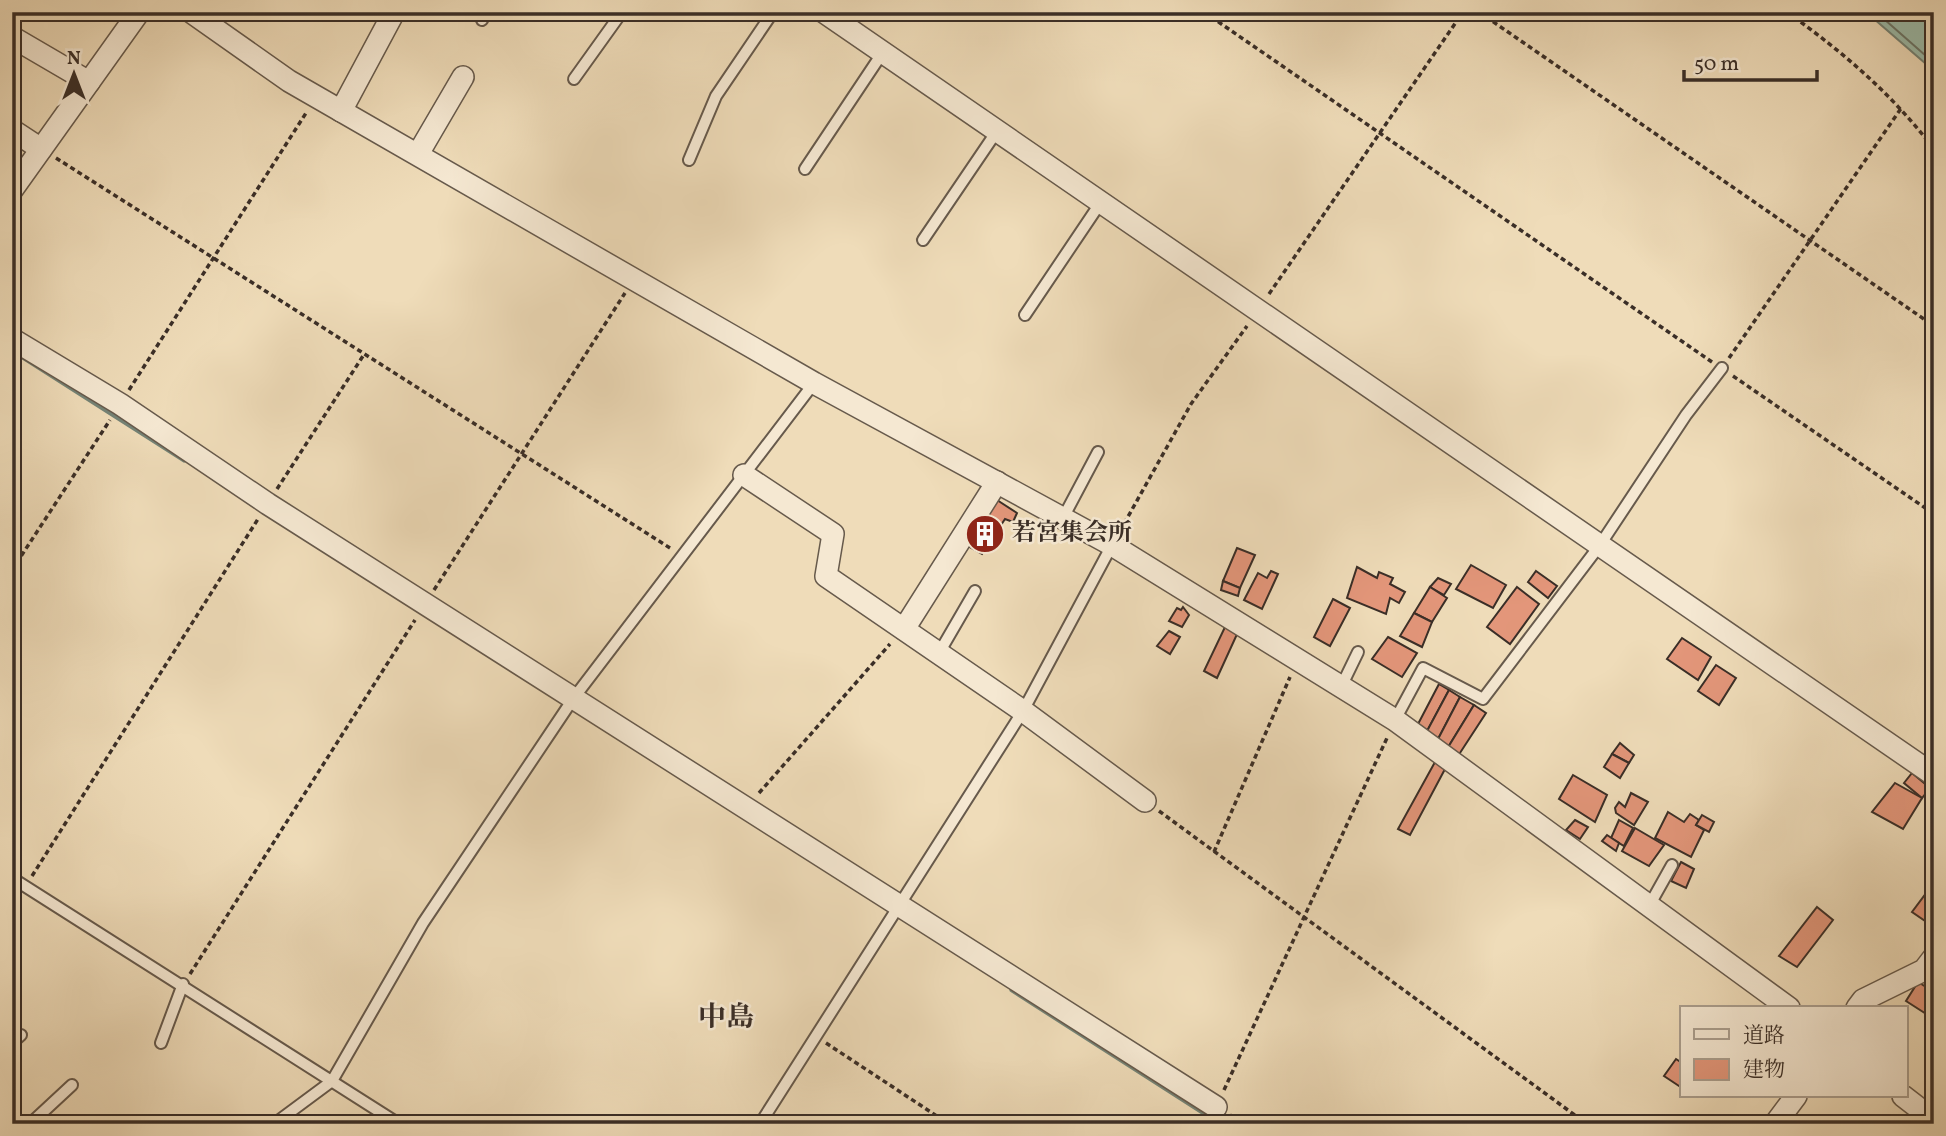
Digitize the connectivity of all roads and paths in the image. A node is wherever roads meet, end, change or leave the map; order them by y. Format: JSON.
{"nodes":[{"id":1,"x":139,"y":12,"type":"edge"},
{"id":2,"x":191,"y":12,"type":"edge"},
{"id":3,"x":394,"y":12,"type":"edge"},
{"id":4,"x":622,"y":12,"type":"edge"},
{"id":5,"x":773,"y":12,"type":"edge"},
{"id":6,"x":824,"y":12,"type":"edge"},
{"id":7,"x":1204,"y":12,"type":"edge"},
{"id":8,"x":1462,"y":12,"type":"edge"},
{"id":9,"x":1479,"y":12,"type":"edge"},
{"id":10,"x":1787,"y":12,"type":"edge"},
{"id":11,"x":12,"y":37,"type":"edge"},
{"id":12,"x":883,"y":52,"type":"junction"},
{"id":13,"x":463,"y":78,"type":"dead end"},
{"id":14,"x":574,"y":79,"type":"dead end"},
{"id":15,"x":89,"y":82,"type":"junction"},
{"id":16,"x":316,"y":96,"type":"junction"},
{"id":17,"x":1902,"y":107,"type":"junction"},
{"id":18,"x":341,"y":111,"type":"junction"},
{"id":19,"x":12,"y":130,"type":"edge"},
{"id":20,"x":997,"y":131,"type":"junction"},
{"id":21,"x":1380,"y":133,"type":"junction"},
{"id":22,"x":41,"y":149,"type":"junction"},
{"id":23,"x":1934,"y":149,"type":"edge"},
{"id":24,"x":418,"y":154,"type":"junction"},
{"id":25,"x":689,"y":160,"type":"dead end"},
{"id":26,"x":805,"y":169,"type":"dead end"},
{"id":27,"x":12,"y":190,"type":"edge"},
{"id":28,"x":1101,"y":202,"type":"junction"},
{"id":29,"x":923,"y":240,"type":"dead end"},
{"id":30,"x":1810,"y":240,"type":"junction"},
{"id":31,"x":212,"y":258,"type":"junction"},
{"id":32,"x":634,"y":279,"type":"junction"},
{"id":33,"x":1258,"y":311,"type":"junction"},
{"id":34,"x":1025,"y":315,"type":"dead end"},
{"id":35,"x":1934,"y":326,"type":"edge"},
{"id":36,"x":12,"y":339,"type":"edge"},
{"id":37,"x":363,"y":356,"type":"junction"},
{"id":38,"x":1722,"y":369,"type":"junction"},
{"id":39,"x":814,"y":383,"type":"junction"},
{"id":40,"x":120,"y":404,"type":"junction"},
{"id":41,"x":1098,"y":452,"type":"dead end"},
{"id":42,"x":523,"y":454,"type":"junction"},
{"id":43,"x":744,"y":475,"type":"junction"},
{"id":44,"x":997,"y":482,"type":"junction"},
{"id":45,"x":268,"y":504,"type":"junction"},
{"id":46,"x":1934,"y":514,"type":"edge"},
{"id":47,"x":1063,"y":518,"type":"junction"},
{"id":48,"x":1112,"y":545,"type":"junction"},
{"id":49,"x":1600,"y":545,"type":"junction"},
{"id":50,"x":684,"y":556,"type":"junction"},
{"id":51,"x":12,"y":570,"type":"edge"},
{"id":52,"x":975,"y":591,"type":"dead end"},
{"id":53,"x":425,"y":603,"type":"junction"},
{"id":54,"x":904,"y":629,"type":"junction"},
{"id":55,"x":1358,"y":652,"type":"dead end"},
{"id":56,"x":939,"y":653,"type":"junction"},
{"id":57,"x":1298,"y":660,"type":"junction"},
{"id":58,"x":1341,"y":687,"type":"junction"},
{"id":59,"x":573,"y":699,"type":"junction"},
{"id":60,"x":1023,"y":711,"type":"junction"},
{"id":61,"x":1395,"y":720,"type":"junction"},
{"id":62,"x":1934,"y":775,"type":"edge"},
{"id":63,"x":1145,"y":801,"type":"joint"},
{"id":64,"x":746,"y":808,"type":"junction"},
{"id":65,"x":1214,"y":852,"type":"junction"},
{"id":66,"x":1672,"y":865,"type":"dead end"},
{"id":67,"x":12,"y":878,"type":"edge"},
{"id":68,"x":26,"y":887,"type":"junction"},
{"id":69,"x":899,"y":905,"type":"junction"},
{"id":70,"x":1649,"y":906,"type":"junction"},
{"id":71,"x":1304,"y":918,"type":"junction"},
{"id":72,"x":1934,"y":957,"type":"edge"},
{"id":73,"x":183,"y":985,"type":"junction"},
{"id":74,"x":1786,"y":1006,"type":"edge"},
{"id":75,"x":1858,"y":1006,"type":"edge"},
{"id":76,"x":21,"y":1035,"type":"dead end"},
{"id":77,"x":816,"y":1036,"type":"junction"},
{"id":78,"x":12,"y":1043,"type":"edge"},
{"id":79,"x":161,"y":1043,"type":"dead end"},
{"id":80,"x":332,"y":1080,"type":"junction"},
{"id":81,"x":72,"y":1085,"type":"dead end"},
{"id":82,"x":1794,"y":1098,"type":"edge"},
{"id":83,"x":1906,"y":1098,"type":"edge"},
{"id":84,"x":1216,"y":1107,"type":"joint"},
{"id":85,"x":1934,"y":1120,"type":"edge"},
{"id":86,"x":30,"y":1124,"type":"edge"},
{"id":87,"x":274,"y":1124,"type":"edge"},
{"id":88,"x":400,"y":1124,"type":"edge"},
{"id":89,"x":760,"y":1124,"type":"edge"},
{"id":90,"x":948,"y":1124,"type":"edge"},
{"id":91,"x":1587,"y":1124,"type":"edge"},
{"id":92,"x":1775,"y":1124,"type":"edge"}],
"edges":[{"from":1,"to":15,"type":"street"},
{"from":2,"to":16,"type":"street"},
{"from":3,"to":18,"type":"street"},
{"from":4,"to":14,"type":"lane"},
{"from":5,"to":25,"type":"lane"},
{"from":6,"to":12,"type":"street"},
{"from":7,"to":21,"type":"path"},
{"from":8,"to":21,"type":"path"},
{"from":9,"to":30,"type":"path"},
{"from":10,"to":17,"type":"path"},
{"from":11,"to":15,"type":"street"},
{"from":12,"to":20,"type":"street"},
{"from":12,"to":26,"type":"lane"},
{"from":13,"to":24,"type":"street"},
{"from":15,"to":22,"type":"street"},
{"from":16,"to":18,"type":"street"},
{"from":16,"to":31,"type":"path"},
{"from":17,"to":23,"type":"path"},
{"from":17,"to":30,"type":"path"},
{"from":18,"to":24,"type":"street"},
{"from":19,"to":22,"type":"street"},
{"from":20,"to":28,"type":"street"},
{"from":20,"to":29,"type":"lane"},
{"from":21,"to":33,"type":"path"},
{"from":21,"to":38,"type":"path"},
{"from":22,"to":27,"type":"street"},
{"from":22,"to":31,"type":"path"},
{"from":24,"to":32,"type":"street"},
{"from":28,"to":33,"type":"street"},
{"from":28,"to":34,"type":"lane"},
{"from":30,"to":35,"type":"path"},
{"from":30,"to":38,"type":"path"},
{"from":31,"to":37,"type":"path"},
{"from":31,"to":40,"type":"path"},
{"from":32,"to":39,"type":"street"},
{"from":32,"to":42,"type":"path"},
{"from":33,"to":48,"type":"path"},
{"from":33,"to":49,"type":"street"},
{"from":36,"to":40,"type":"street"},
{"from":37,"to":42,"type":"path"},
{"from":37,"to":45,"type":"path"},
{"from":38,"to":46,"type":"path"},
{"from":38,"to":49,"type":"lane"},
{"from":39,"to":43,"type":"lane"},
{"from":39,"to":44,"type":"street"},
{"from":40,"to":45,"type":"street"},
{"from":40,"to":51,"type":"path"},
{"from":41,"to":47,"type":"lane"},
{"from":42,"to":50,"type":"path"},
{"from":42,"to":53,"type":"path"},
{"from":43,"to":50,"type":"lane"},
{"from":43,"to":54,"type":"street"},
{"from":44,"to":47,"type":"street"},
{"from":44,"to":54,"type":"street"},
{"from":45,"to":53,"type":"street"},
{"from":45,"to":68,"type":"path"},
{"from":47,"to":48,"type":"street"},
{"from":48,"to":57,"type":"street"},
{"from":48,"to":60,"type":"lane"},
{"from":49,"to":61,"type":"lane"},
{"from":49,"to":62,"type":"street"},
{"from":50,"to":59,"type":"lane"},
{"from":52,"to":56,"type":"lane"},
{"from":53,"to":59,"type":"street"},
{"from":53,"to":73,"type":"path"},
{"from":54,"to":56,"type":"street"},
{"from":54,"to":64,"type":"path"},
{"from":55,"to":58,"type":"lane"},
{"from":56,"to":60,"type":"street"},
{"from":57,"to":58,"type":"street"},
{"from":57,"to":65,"type":"path"},
{"from":58,"to":61,"type":"street"},
{"from":59,"to":64,"type":"street"},
{"from":59,"to":80,"type":"lane"},
{"from":60,"to":63,"type":"street"},
{"from":60,"to":69,"type":"lane"},
{"from":61,"to":70,"type":"street"},
{"from":61,"to":71,"type":"path"},
{"from":63,"to":65,"type":"path"},
{"from":64,"to":69,"type":"street"},
{"from":65,"to":71,"type":"path"},
{"from":66,"to":70,"type":"lane"},
{"from":67,"to":68,"type":"lane"},
{"from":68,"to":73,"type":"lane"},
{"from":69,"to":77,"type":"lane"},
{"from":69,"to":84,"type":"street"},
{"from":70,"to":74,"type":"street"},
{"from":71,"to":84,"type":"path"},
{"from":71,"to":91,"type":"path"},
{"from":72,"to":75,"type":"street"},
{"from":73,"to":79,"type":"lane"},
{"from":73,"to":80,"type":"lane"},
{"from":76,"to":78,"type":"lane"},
{"from":77,"to":89,"type":"lane"},
{"from":77,"to":90,"type":"path"},
{"from":80,"to":87,"type":"lane"},
{"from":80,"to":88,"type":"lane"},
{"from":81,"to":86,"type":"lane"},
{"from":82,"to":92,"type":"street"},
{"from":83,"to":85,"type":"street"}]}
